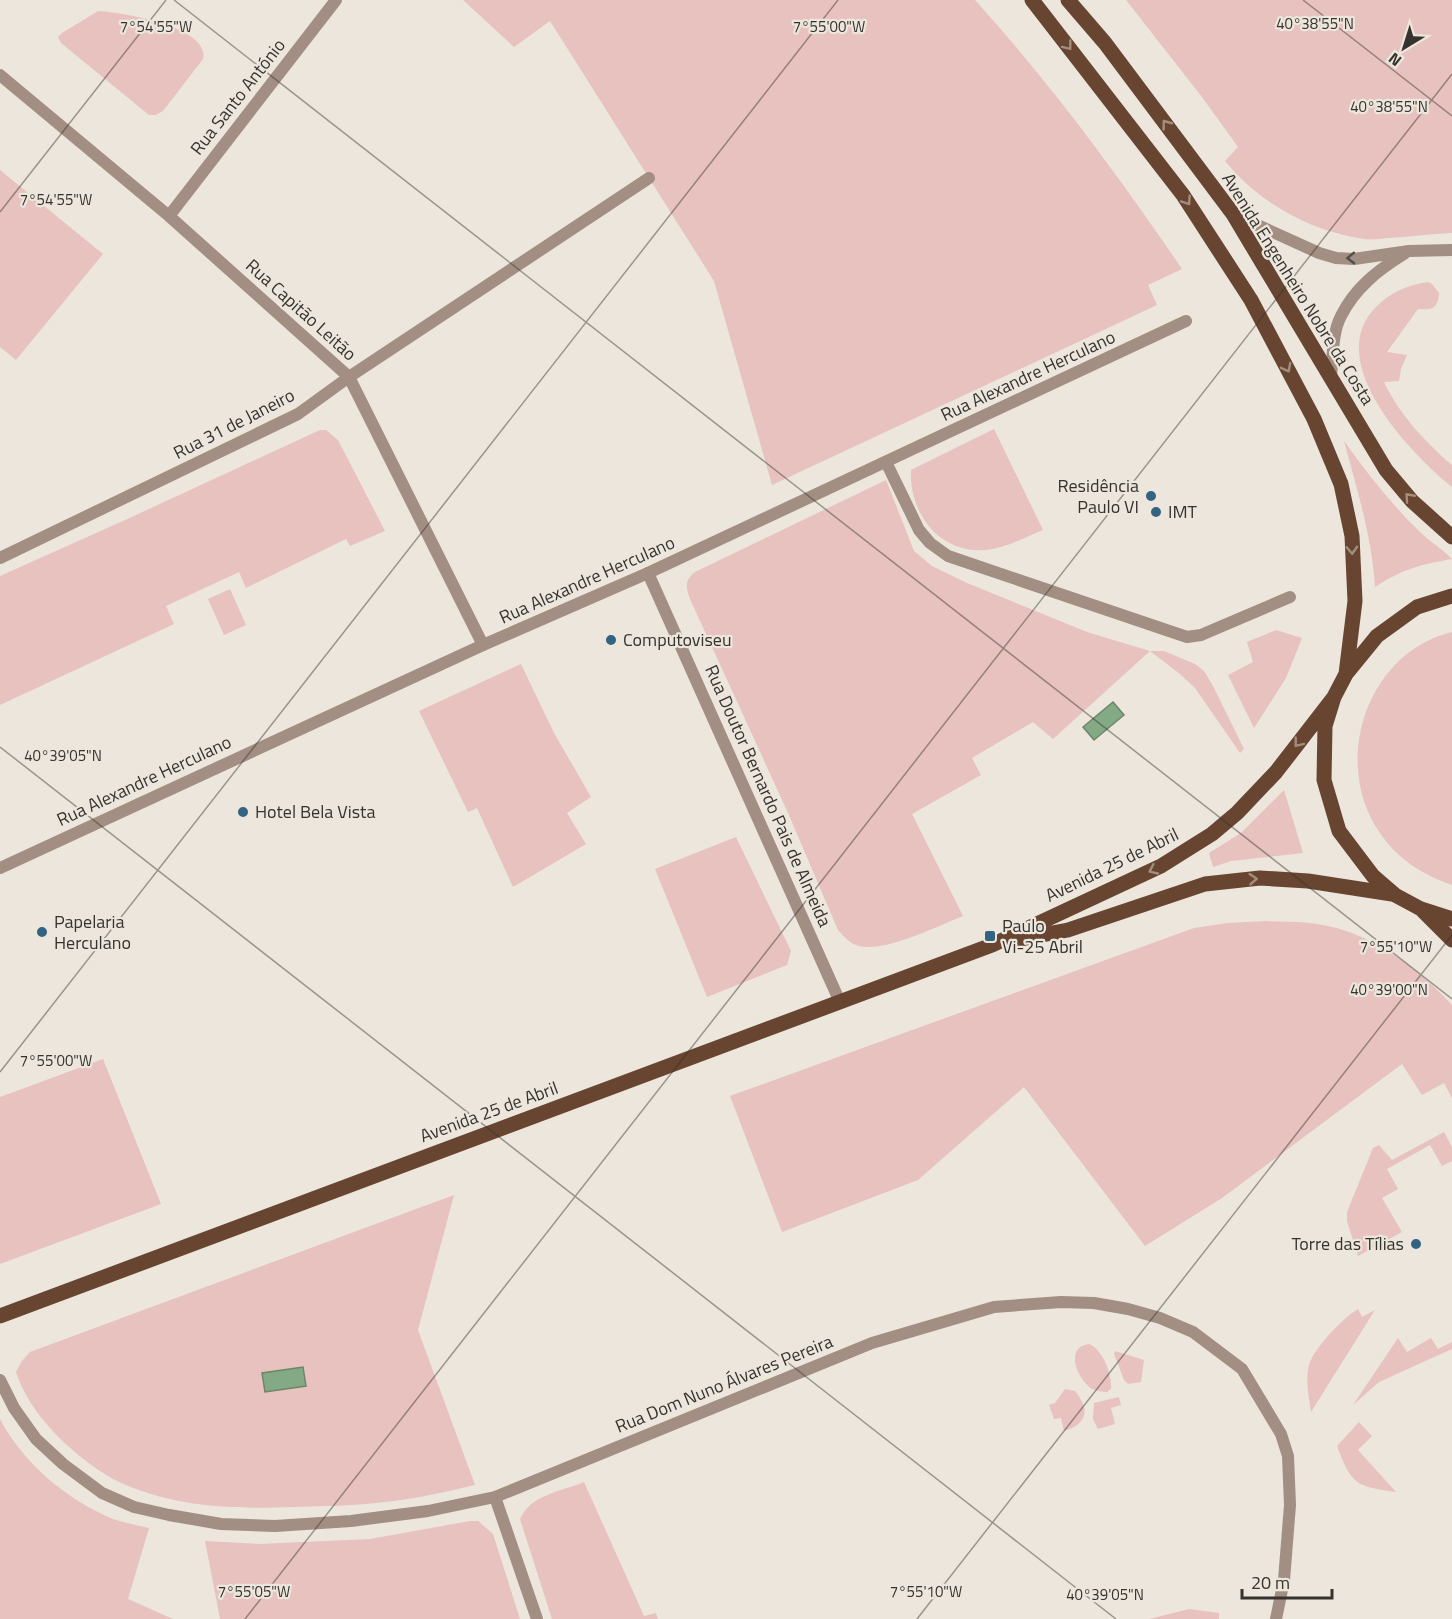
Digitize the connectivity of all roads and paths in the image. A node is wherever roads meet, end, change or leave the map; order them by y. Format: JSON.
{"nodes":[{"id":1,"x":336,"y":0,"type":"edge"},
{"id":2,"x":1032,"y":0,"type":"edge"},
{"id":3,"x":1068,"y":0,"type":"edge"},
{"id":4,"x":0,"y":75,"type":"edge"},
{"id":5,"x":649,"y":178,"type":"dead end"},
{"id":6,"x":1233,"y":214,"type":"junction"},
{"id":7,"x":169,"y":216,"type":"junction"},
{"id":8,"x":1452,"y":250,"type":"edge"},
{"id":9,"x":1409,"y":251,"type":"junction"},
{"id":10,"x":1186,"y":321,"type":"dead end"},
{"id":11,"x":1331,"y":376,"type":"junction"},
{"id":12,"x":350,"y":377,"type":"junction"},
{"id":13,"x":886,"y":462,"type":"junction"},
{"id":14,"x":1452,"y":537,"type":"edge"},
{"id":15,"x":0,"y":558,"type":"edge"},
{"id":16,"x":648,"y":573,"type":"junction"},
{"id":17,"x":1452,"y":596,"type":"edge"},
{"id":18,"x":1290,"y":597,"type":"dead end"},
{"id":19,"x":483,"y":645,"type":"junction"},
{"id":20,"x":1346,"y":674,"type":"junction"},
{"id":21,"x":1334,"y":697,"type":"junction"},
{"id":22,"x":0,"y":868,"type":"edge"},
{"id":23,"x":1395,"y":895,"type":"junction"},
{"id":24,"x":1421,"y":909,"type":"junction"},
{"id":25,"x":1452,"y":919,"type":"edge"},
{"id":26,"x":1452,"y":940,"type":"edge"},
{"id":27,"x":992,"y":945,"type":"junction"},
{"id":28,"x":840,"y":1002,"type":"junction"},
{"id":29,"x":0,"y":1316,"type":"edge"},
{"id":30,"x":0,"y":1380,"type":"edge"},
{"id":31,"x":495,"y":1497,"type":"junction"},
{"id":32,"x":537,"y":1619,"type":"edge"},
{"id":33,"x":1276,"y":1619,"type":"edge"}],
"edges":[{"from":1,"to":7,"type":"street","name":"Rua Santo António"},
{"from":2,"to":20,"type":"main road","one_way":true},
{"from":6,"to":3,"type":"main road","name":"Avenida Engenheiro Nobre da Costa","one_way":true},
{"from":4,"to":7,"type":"street","name":"Rua Capitão Leitão"},
{"from":5,"to":12,"type":"street","name":"Rua 31 de Janeiro"},
{"from":9,"to":6,"type":"street","one_way":true},
{"from":6,"to":11,"type":"main road","name":"Avenida Engenheiro Nobre da Costa"},
{"from":7,"to":12,"type":"street","name":"Rua Capitão Leitão"},
{"from":8,"to":9,"type":"street"},
{"from":9,"to":11,"type":"street"},
{"from":10,"to":13,"type":"street","name":"Rua Alexandre Herculano"},
{"from":14,"to":11,"type":"main road","name":"Avenida Engenheiro Nobre da Costa","one_way":true},
{"from":12,"to":15,"type":"street","name":"Rua 31 de Janeiro"},
{"from":12,"to":19,"type":"street","name":"Rua Capitão Leitão"},
{"from":13,"to":16,"type":"street","name":"Rua Alexandre Herculano"},
{"from":13,"to":18,"type":"street"},
{"from":16,"to":19,"type":"street","name":"Rua Alexandre Herculano"},
{"from":16,"to":28,"type":"street","name":"Rua Doutor Bernardo Pais de Almeida"},
{"from":17,"to":20,"type":"main road"},
{"from":19,"to":22,"type":"street","name":"Rua Alexandre Herculano"},
{"from":20,"to":21,"type":"main road"},
{"from":21,"to":23,"type":"main road"},
{"from":21,"to":27,"type":"main road","name":"Avenida 25 de Abril","one_way":true},
{"from":23,"to":24,"type":"main road"},
{"from":27,"to":23,"type":"main road","name":"Avenida 25 de Abril","one_way":true},
{"from":24,"to":25,"type":"main road"},
{"from":24,"to":26,"type":"main road"},
{"from":27,"to":28,"type":"main road","name":"Avenida 25 de Abril"},
{"from":28,"to":29,"type":"main road","name":"Avenida 25 de Abril"},
{"from":30,"to":31,"type":"street","name":"Rua Dom Nuno Álvares Pereira"},
{"from":31,"to":32,"type":"street"},
{"from":31,"to":33,"type":"street","name":"Rua Dom Nuno Álvares Pereira"}]}
